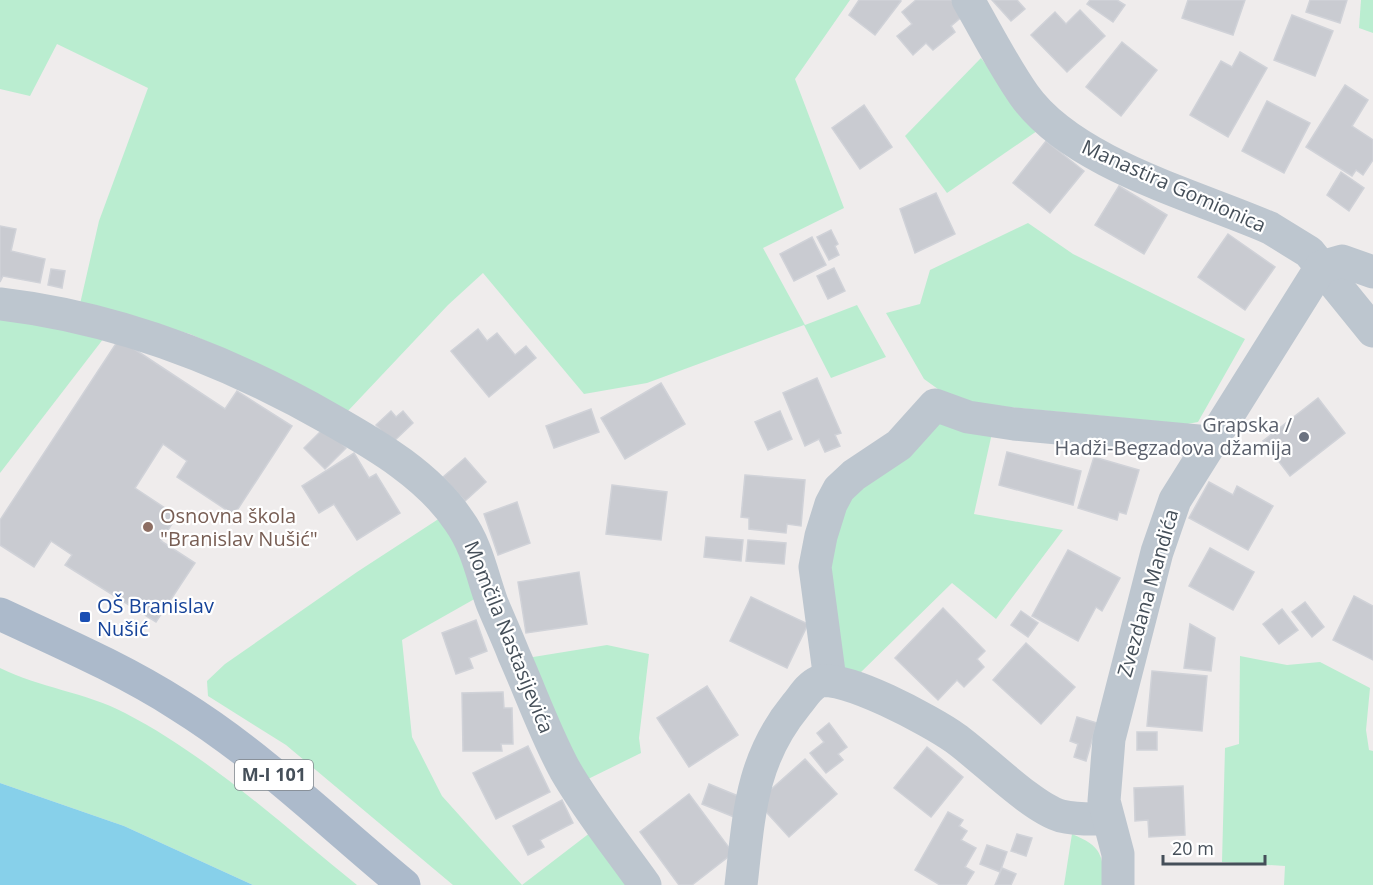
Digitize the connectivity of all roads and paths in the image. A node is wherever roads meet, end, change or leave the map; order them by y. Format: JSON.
{"nodes":[{"id":1,"x":968,"y":0,"type":"edge"},
{"id":2,"x":1321,"y":267,"type":"junction"},
{"id":3,"x":1373,"y":272,"type":"edge"},
{"id":4,"x":0,"y":304,"type":"edge"},
{"id":5,"x":1373,"y":331,"type":"edge"},
{"id":6,"x":1209,"y":442,"type":"junction"},
{"id":7,"x":0,"y":614,"type":"edge"},
{"id":8,"x":830,"y":680,"type":"junction"},
{"id":9,"x":1107,"y":819,"type":"junction"},
{"id":10,"x":404,"y":885,"type":"edge"},
{"id":11,"x":645,"y":885,"type":"edge"},
{"id":12,"x":741,"y":885,"type":"edge"},
{"id":13,"x":1118,"y":885,"type":"edge"}],
"edges":[{"from":1,"to":2,"type":"street","name":"Manastira Gomionica"},
{"from":2,"to":3,"type":"street"},
{"from":2,"to":5,"type":"street","name":"Manastira Gomionica"},
{"from":2,"to":6,"type":"street","name":"Zvezdana Mandića"},
{"from":4,"to":11,"type":"street","name":"Momčila Nastasijevića"},
{"from":6,"to":8,"type":"street"},
{"from":6,"to":9,"type":"street","name":"Zvezdana Mandića"},
{"from":7,"to":10,"type":"main road","number":"M-I 101"},
{"from":8,"to":9,"type":"street"},
{"from":8,"to":12,"type":"street"},
{"from":9,"to":13,"type":"street","name":"Zvezdana Mandića"}]}
